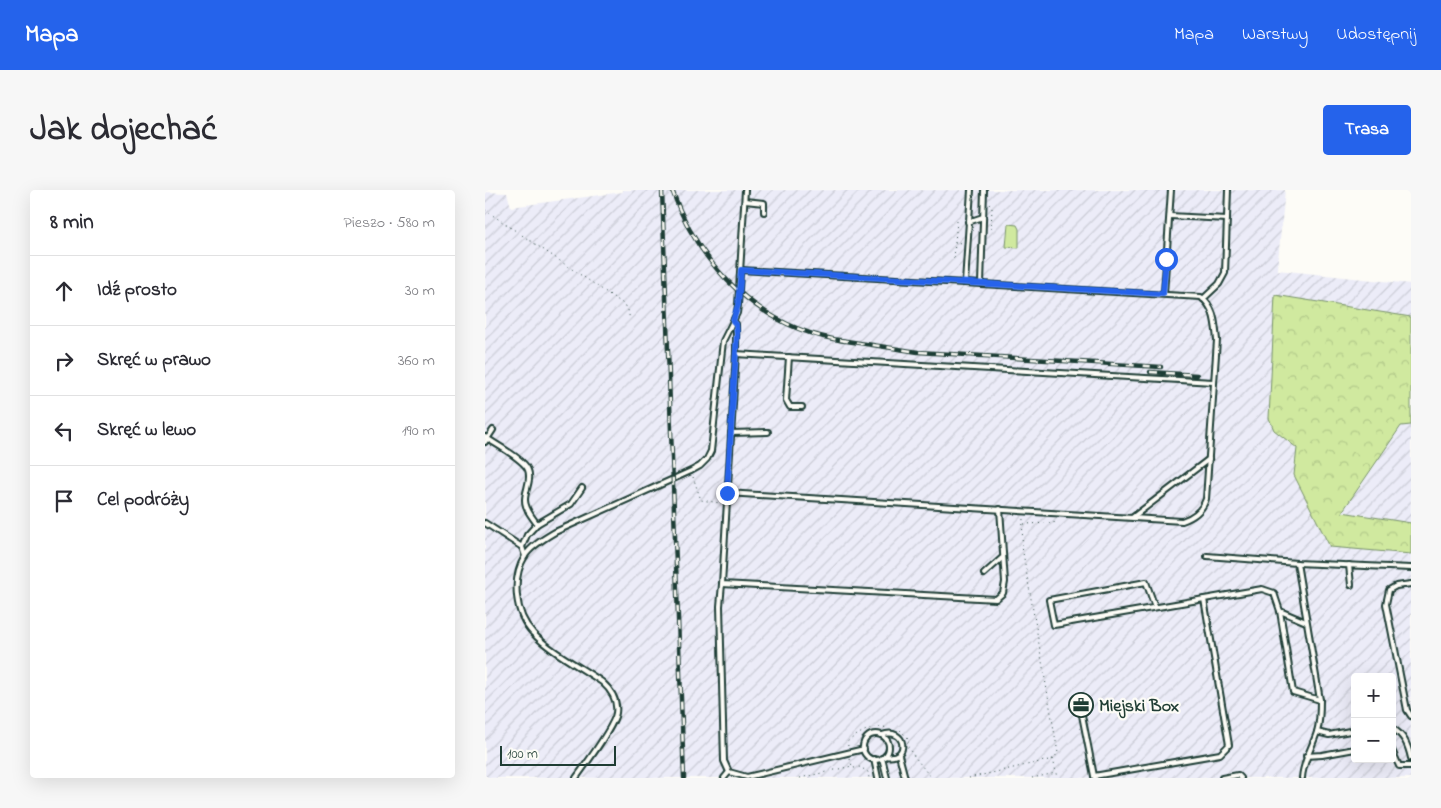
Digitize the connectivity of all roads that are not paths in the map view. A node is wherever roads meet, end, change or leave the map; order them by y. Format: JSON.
{"nodes":[{"id":1,"x":745,"y":190,"type":"edge"},
{"id":2,"x":971,"y":190,"type":"edge"},
{"id":3,"x":985,"y":190,"type":"edge"},
{"id":4,"x":1171,"y":190,"type":"edge"},
{"id":5,"x":1228,"y":190,"type":"edge"},
{"id":6,"x":745,"y":201,"type":"junction"},
{"id":7,"x":764,"y":212,"type":"dead end"},
{"id":8,"x":1170,"y":216,"type":"junction"},
{"id":9,"x":983,"y":217,"type":"junction"},
{"id":10,"x":1227,"y":219,"type":"junction"},
{"id":11,"x":968,"y":222,"type":"junction"},
{"id":12,"x":741,"y":270,"type":"junction"},
{"id":13,"x":965,"y":283,"type":"junction"},
{"id":14,"x":981,"y":284,"type":"junction"},
{"id":15,"x":1163,"y":294,"type":"junction"},
{"id":16,"x":1203,"y":299,"type":"junction"},
{"id":17,"x":733,"y":321,"type":"junction"},
{"id":18,"x":736,"y":354,"type":"junction"},
{"id":19,"x":789,"y":357,"type":"junction"},
{"id":20,"x":1213,"y":382,"type":"junction"},
{"id":21,"x":803,"y":407,"type":"dead end"},
{"id":22,"x":493,"y":430,"type":"dead end"},
{"id":23,"x":768,"y":432,"type":"dead end"},
{"id":24,"x":731,"y":433,"type":"junction"},
{"id":25,"x":486,"y":439,"type":"edge"},
{"id":26,"x":1209,"y":460,"type":"junction"},
{"id":27,"x":582,"y":488,"type":"dead end"},
{"id":28,"x":727,"y":493,"type":"junction"},
{"id":29,"x":999,"y":509,"type":"junction"},
{"id":30,"x":1133,"y":518,"type":"junction"},
{"id":31,"x":485,"y":523,"type":"edge"},
{"id":32,"x":537,"y":524,"type":"junction"},
{"id":33,"x":522,"y":547,"type":"junction"},
{"id":34,"x":525,"y":556,"type":"junction"},
{"id":35,"x":1207,"y":556,"type":"dead end"},
{"id":36,"x":1003,"y":558,"type":"junction"},
{"id":37,"x":1297,"y":563,"type":"junction"},
{"id":38,"x":1349,"y":565,"type":"junction"},
{"id":39,"x":1411,"y":568,"type":"edge"},
{"id":40,"x":984,"y":574,"type":"dead end"},
{"id":41,"x":722,"y":584,"type":"junction"},
{"id":42,"x":1411,"y":584,"type":"edge"},
{"id":43,"x":1351,"y":585,"type":"dead end"},
{"id":44,"x":1204,"y":599,"type":"junction"},
{"id":45,"x":1155,"y":607,"type":"junction"},
{"id":46,"x":1280,"y":611,"type":"junction"},
{"id":47,"x":1306,"y":622,"type":"junction"},
{"id":48,"x":1320,"y":700,"type":"junction"},
{"id":49,"x":1081,"y":710,"type":"dead end"},
{"id":50,"x":1411,"y":716,"type":"edge"},
{"id":51,"x":1351,"y":731,"type":"edge"},
{"id":52,"x":1396,"y":731,"type":"edge"},
{"id":53,"x":1317,"y":732,"type":"junction"},
{"id":54,"x":881,"y":735,"type":"junction"},
{"id":55,"x":864,"y":748,"type":"junction"},
{"id":56,"x":1351,"y":750,"type":"edge"},
{"id":57,"x":899,"y":755,"type":"junction"},
{"id":58,"x":1306,"y":756,"type":"junction"},
{"id":59,"x":884,"y":757,"type":"junction"},
{"id":60,"x":1411,"y":758,"type":"edge"},
{"id":61,"x":1396,"y":759,"type":"edge"},
{"id":62,"x":874,"y":760,"type":"junction"},
{"id":63,"x":1411,"y":766,"type":"edge"},
{"id":64,"x":729,"y":772,"type":"junction"},
{"id":65,"x":1095,"y":777,"type":"edge"},
{"id":66,"x":576,"y":778,"type":"edge"},
{"id":67,"x":724,"y":778,"type":"edge"},
{"id":68,"x":878,"y":778,"type":"edge"},
{"id":69,"x":887,"y":778,"type":"edge"},
{"id":70,"x":905,"y":778,"type":"edge"},
{"id":71,"x":1222,"y":778,"type":"edge"},
{"id":72,"x":1241,"y":778,"type":"edge"},
{"id":73,"x":1296,"y":778,"type":"edge"},
{"id":74,"x":1302,"y":778,"type":"edge"}],
"edges":[{"from":1,"to":6,"type":"lane"},
{"from":2,"to":11,"type":"lane"},
{"from":3,"to":9,"type":"lane"},
{"from":4,"to":8,"type":"lane"},
{"from":5,"to":10,"type":"lane"},
{"from":6,"to":7,"type":"lane"},
{"from":6,"to":12,"type":"lane"},
{"from":8,"to":10,"type":"lane"},
{"from":8,"to":15,"type":"lane"},
{"from":9,"to":11,"type":"lane"},
{"from":9,"to":14,"type":"lane"},
{"from":10,"to":16,"type":"lane"},
{"from":11,"to":13,"type":"lane"},
{"from":12,"to":13,"type":"lane"},
{"from":12,"to":17,"type":"lane"},
{"from":13,"to":14,"type":"lane"},
{"from":14,"to":15,"type":"lane"},
{"from":15,"to":16,"type":"lane"},
{"from":16,"to":20,"type":"lane"},
{"from":17,"to":18,"type":"lane"},
{"from":17,"to":34,"type":"lane"},
{"from":18,"to":19,"type":"lane"},
{"from":18,"to":24,"type":"lane"},
{"from":19,"to":20,"type":"lane"},
{"from":19,"to":21,"type":"lane"},
{"from":20,"to":26,"type":"lane"},
{"from":22,"to":25,"type":"lane"},
{"from":23,"to":24,"type":"lane"},
{"from":24,"to":28,"type":"lane"},
{"from":25,"to":32,"type":"lane"},
{"from":26,"to":30,"type":"lane"},
{"from":26,"to":30,"type":"lane"},
{"from":27,"to":32,"type":"lane"},
{"from":28,"to":29,"type":"lane"},
{"from":28,"to":41,"type":"lane"},
{"from":29,"to":30,"type":"lane"},
{"from":29,"to":36,"type":"lane"},
{"from":31,"to":33,"type":"lane"},
{"from":32,"to":33,"type":"lane"},
{"from":33,"to":34,"type":"lane"},
{"from":34,"to":66,"type":"lane"},
{"from":35,"to":37,"type":"lane"},
{"from":36,"to":40,"type":"lane"},
{"from":36,"to":41,"type":"lane"},
{"from":37,"to":38,"type":"lane"},
{"from":37,"to":47,"type":"lane"},
{"from":38,"to":39,"type":"lane"},
{"from":38,"to":43,"type":"lane"},
{"from":41,"to":64,"type":"lane"},
{"from":42,"to":50,"type":"lane"},
{"from":44,"to":45,"type":"lane"},
{"from":44,"to":46,"type":"lane"},
{"from":44,"to":65,"type":"lane"},
{"from":45,"to":45,"type":"lane"},
{"from":46,"to":47,"type":"lane"},
{"from":46,"to":48,"type":"lane"},
{"from":47,"to":48,"type":"lane"},
{"from":48,"to":53,"type":"lane"},
{"from":49,"to":65,"type":"lane"},
{"from":51,"to":53,"type":"lane"},
{"from":52,"to":60,"type":"lane"},
{"from":53,"to":58,"type":"lane"},
{"from":54,"to":55,"type":"lane"},
{"from":54,"to":57,"type":"lane"},
{"from":54,"to":59,"type":"lane"},
{"from":55,"to":62,"type":"lane"},
{"from":55,"to":64,"type":"lane"},
{"from":56,"to":58,"type":"lane"},
{"from":57,"to":59,"type":"lane"},
{"from":57,"to":70,"type":"lane"},
{"from":58,"to":74,"type":"lane"},
{"from":59,"to":62,"type":"lane"},
{"from":59,"to":69,"type":"lane"},
{"from":61,"to":63,"type":"lane"},
{"from":62,"to":68,"type":"lane"},
{"from":64,"to":67,"type":"lane"},
{"from":71,"to":72,"type":"lane"},
{"from":73,"to":74,"type":"lane"}]}
